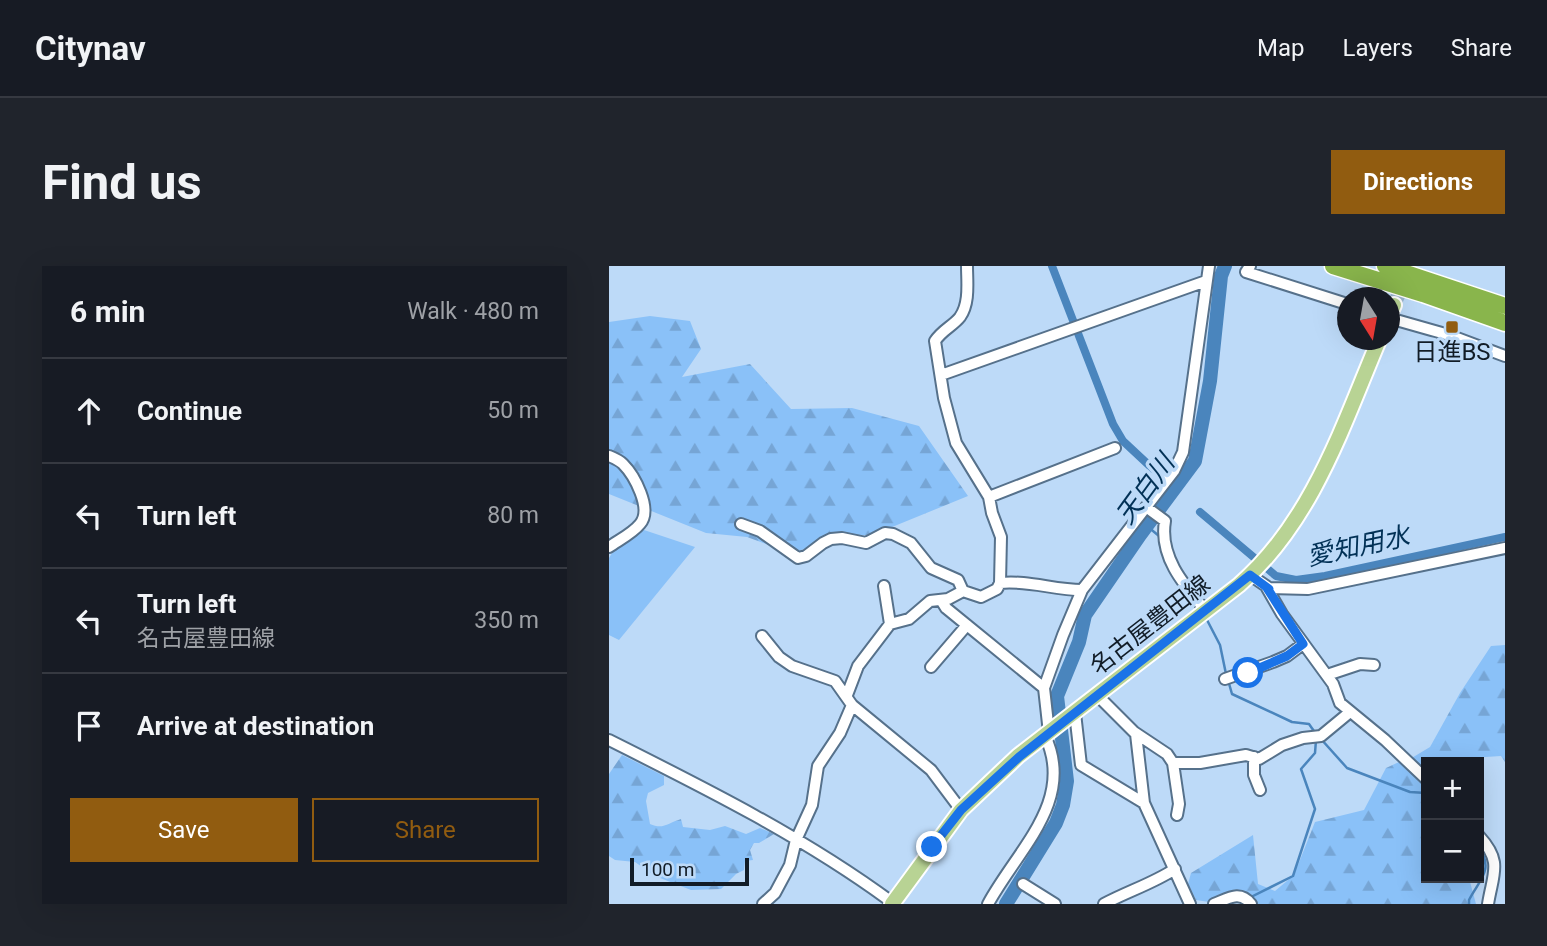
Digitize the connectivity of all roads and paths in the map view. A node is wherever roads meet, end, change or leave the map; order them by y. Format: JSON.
{"nodes":[{"id":1,"x":967,"y":266,"type":"edge"},
{"id":2,"x":1209,"y":266,"type":"edge"},
{"id":3,"x":1250,"y":266,"type":"edge"},
{"id":4,"x":1333,"y":266,"type":"edge"},
{"id":5,"x":1385,"y":266,"type":"edge"},
{"id":6,"x":1206,"y":281,"type":"junction"},
{"id":7,"x":1337,"y":301,"type":"edge"},
{"id":8,"x":1505,"y":306,"type":"edge"},
{"id":9,"x":1400,"y":316,"type":"edge"},
{"id":10,"x":1505,"y":323,"type":"edge"},
{"id":11,"x":1376,"y":350,"type":"edge"},
{"id":12,"x":1505,"y":356,"type":"edge"},
{"id":13,"x":941,"y":376,"type":"junction"},
{"id":14,"x":1115,"y":448,"type":"dead end"},
{"id":15,"x":609,"y":456,"type":"edge"},
{"id":16,"x":989,"y":497,"type":"junction"},
{"id":17,"x":1146,"y":508,"type":"junction"},
{"id":18,"x":741,"y":524,"type":"dead end"},
{"id":19,"x":609,"y":547,"type":"edge"},
{"id":20,"x":1505,"y":548,"type":"edge"},
{"id":21,"x":1252,"y":574,"type":"junction"},
{"id":22,"x":1000,"y":583,"type":"junction"},
{"id":23,"x":884,"y":586,"type":"dead end"},
{"id":24,"x":1269,"y":589,"type":"junction"},
{"id":25,"x":1082,"y":590,"type":"junction"},
{"id":26,"x":963,"y":591,"type":"junction"},
{"id":27,"x":941,"y":600,"type":"junction"},
{"id":28,"x":1206,"y":611,"type":"junction"},
{"id":29,"x":890,"y":624,"type":"junction"},
{"id":30,"x":967,"y":625,"type":"junction"},
{"id":31,"x":762,"y":636,"type":"dead end"},
{"id":32,"x":1303,"y":644,"type":"junction"},
{"id":33,"x":1374,"y":664,"type":"dead end"},
{"id":34,"x":931,"y":667,"type":"dead end"},
{"id":35,"x":1327,"y":675,"type":"junction"},
{"id":36,"x":1224,"y":679,"type":"dead end"},
{"id":37,"x":1044,"y":688,"type":"junction"},
{"id":38,"x":1097,"y":695,"type":"junction"},
{"id":39,"x":849,"y":700,"type":"junction"},
{"id":40,"x":1350,"y":712,"type":"junction"},
{"id":41,"x":1072,"y":715,"type":"junction"},
{"id":42,"x":1049,"y":733,"type":"junction"},
{"id":43,"x":1136,"y":734,"type":"junction"},
{"id":44,"x":609,"y":740,"type":"edge"},
{"id":45,"x":1254,"y":757,"type":"junction"},
{"id":46,"x":1173,"y":763,"type":"junction"},
{"id":47,"x":1421,"y":774,"type":"edge"},
{"id":48,"x":1260,"y":790,"type":"dead end"},
{"id":49,"x":1144,"y":803,"type":"junction"},
{"id":50,"x":961,"y":810,"type":"junction"},
{"id":51,"x":1177,"y":815,"type":"dead end"},
{"id":52,"x":796,"y":840,"type":"junction"},
{"id":53,"x":1484,"y":842,"type":"edge"},
{"id":54,"x":1175,"y":869,"type":"junction"},
{"id":55,"x":1023,"y":884,"type":"dead end"},
{"id":56,"x":764,"y":904,"type":"edge"},
{"id":57,"x":893,"y":904,"type":"edge"},
{"id":58,"x":988,"y":904,"type":"edge"},
{"id":59,"x":1055,"y":904,"type":"edge"},
{"id":60,"x":1104,"y":904,"type":"edge"},
{"id":61,"x":1190,"y":904,"type":"edge"},
{"id":62,"x":1214,"y":904,"type":"edge"},
{"id":63,"x":1251,"y":904,"type":"edge"},
{"id":64,"x":1488,"y":904,"type":"edge"}],
"edges":[{"from":1,"to":13,"type":"street"},
{"from":2,"to":6,"type":"street"},
{"from":3,"to":7,"type":"street"},
{"from":4,"to":10,"type":"highway"},
{"from":5,"to":8,"type":"highway"},
{"from":6,"to":13,"type":"street"},
{"from":6,"to":17,"type":"street"},
{"from":9,"to":12,"type":"street"},
{"from":11,"to":21,"type":"main road","name":"名古屋豊田線"},
{"from":13,"to":16,"type":"street"},
{"from":14,"to":16,"type":"street"},
{"from":15,"to":19,"type":"street"},
{"from":16,"to":22,"type":"street"},
{"from":17,"to":25,"type":"street"},
{"from":17,"to":28,"type":"street"},
{"from":18,"to":26,"type":"street"},
{"from":20,"to":24,"type":"street"},
{"from":21,"to":24,"type":"street"},
{"from":21,"to":28,"type":"main road","name":"名古屋豊田線"},
{"from":22,"to":25,"type":"street"},
{"from":22,"to":26,"type":"street"},
{"from":23,"to":29,"type":"street"},
{"from":24,"to":32,"type":"street"},
{"from":25,"to":37,"type":"street"},
{"from":26,"to":27,"type":"street"},
{"from":27,"to":29,"type":"street"},
{"from":27,"to":30,"type":"street"},
{"from":28,"to":38,"type":"main road","name":"名古屋豊田線"},
{"from":29,"to":39,"type":"street"},
{"from":30,"to":34,"type":"street"},
{"from":30,"to":37,"type":"street"},
{"from":31,"to":39,"type":"street"},
{"from":32,"to":35,"type":"street"},
{"from":32,"to":36,"type":"street"},
{"from":33,"to":35,"type":"street"},
{"from":35,"to":40,"type":"street"},
{"from":37,"to":42,"type":"street"},
{"from":38,"to":41,"type":"main road","name":"名古屋豊田線"},
{"from":38,"to":43,"type":"street"},
{"from":39,"to":50,"type":"street"},
{"from":39,"to":52,"type":"street"},
{"from":40,"to":45,"type":"street"},
{"from":40,"to":47,"type":"street"},
{"from":41,"to":42,"type":"main road","name":"名古屋豊田線"},
{"from":41,"to":49,"type":"street"},
{"from":42,"to":50,"type":"main road","name":"名古屋豊田線"},
{"from":42,"to":58,"type":"street"},
{"from":43,"to":46,"type":"street"},
{"from":43,"to":49,"type":"street"},
{"from":44,"to":52,"type":"street"},
{"from":45,"to":46,"type":"street"},
{"from":45,"to":48,"type":"street"},
{"from":46,"to":51,"type":"street"},
{"from":49,"to":54,"type":"street"},
{"from":50,"to":57,"type":"main road","name":"名古屋豊田線"},
{"from":52,"to":56,"type":"street"},
{"from":52,"to":57,"type":"street"},
{"from":53,"to":64,"type":"street"},
{"from":54,"to":60,"type":"street"},
{"from":54,"to":61,"type":"street"},
{"from":55,"to":59,"type":"street"},
{"from":62,"to":63,"type":"street"}]}
